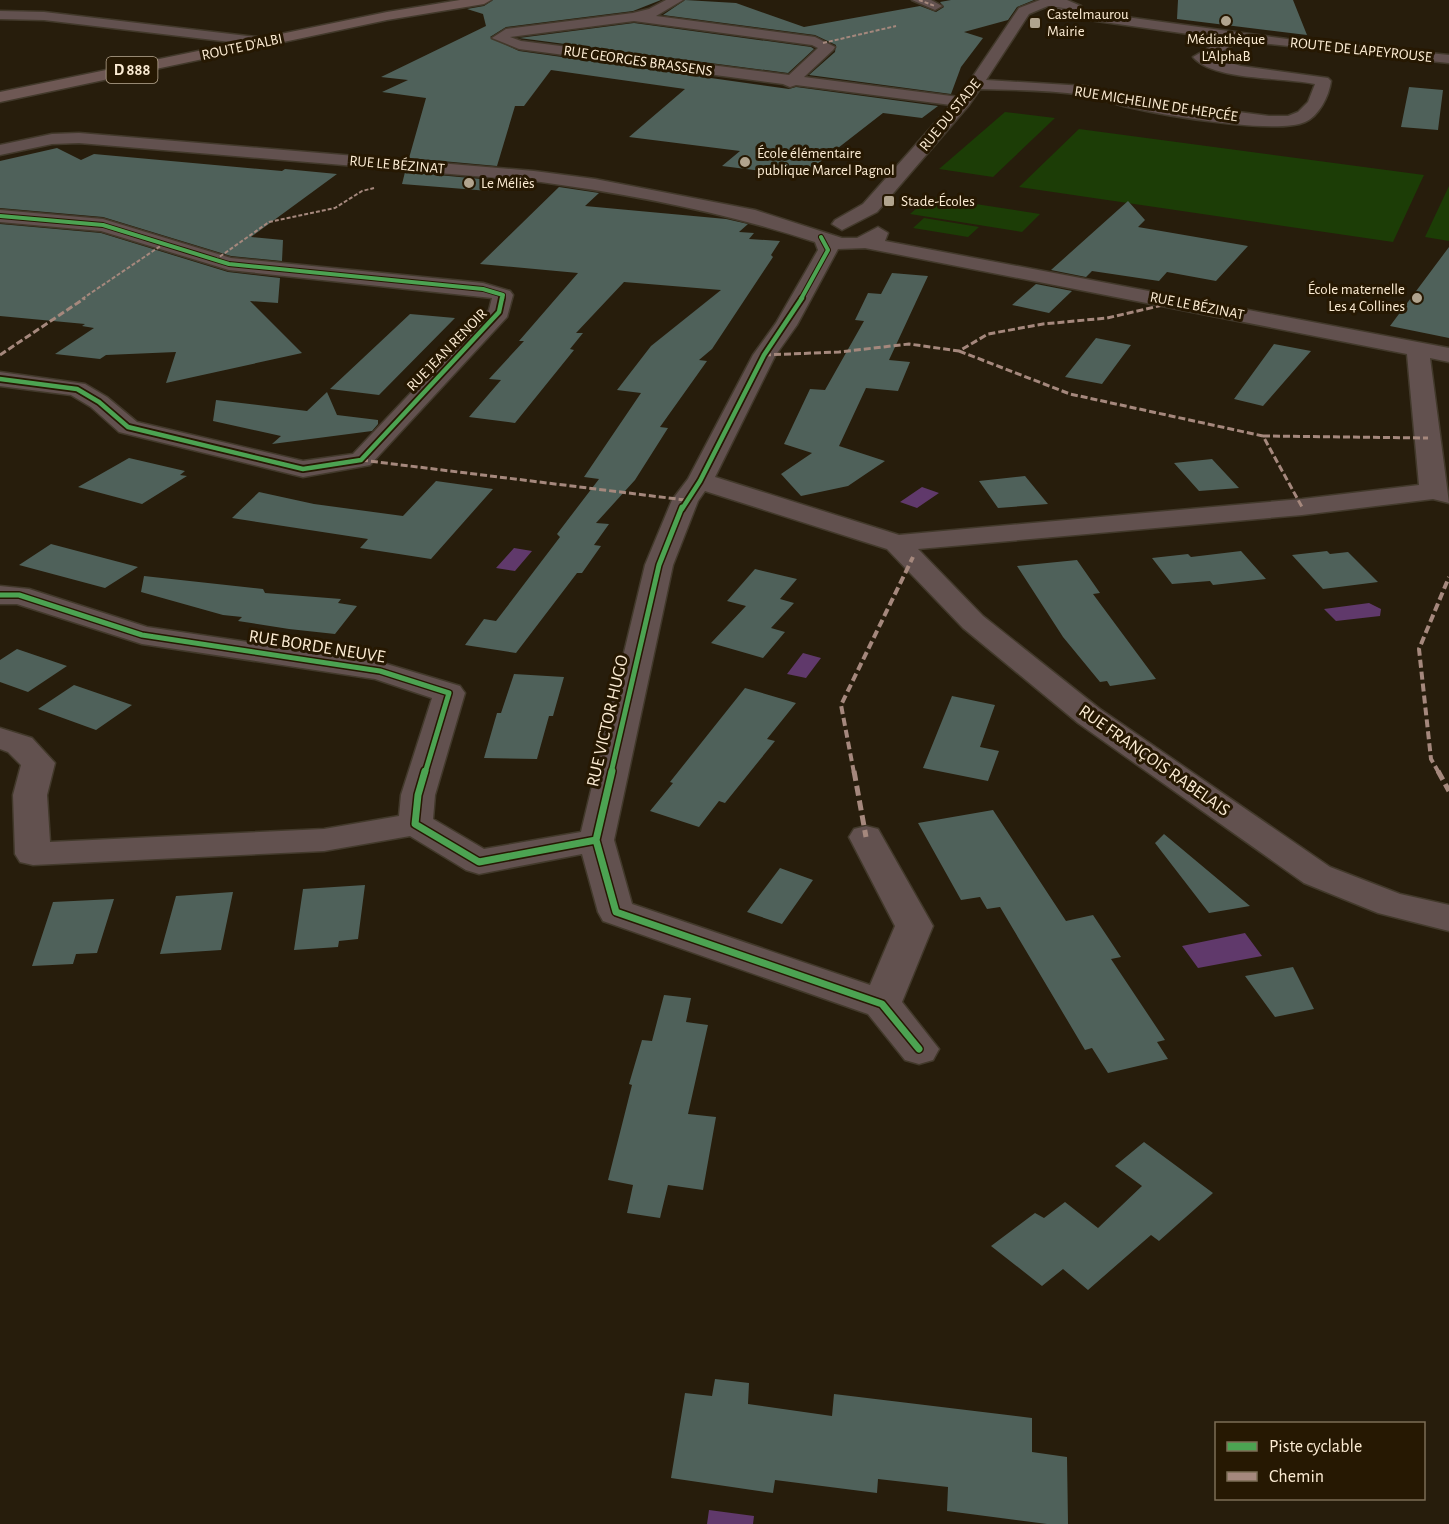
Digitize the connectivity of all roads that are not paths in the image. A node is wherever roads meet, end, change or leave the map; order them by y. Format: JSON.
{"nodes":[{"id":1,"x":484,"y":0,"type":"edge"},
{"id":2,"x":676,"y":0,"type":"edge"},
{"id":3,"x":919,"y":0,"type":"edge"},
{"id":4,"x":1030,"y":5,"type":"edge"},
{"id":5,"x":935,"y":6,"type":"dead end"},
{"id":6,"x":1051,"y":8,"type":"junction"},
{"id":7,"x":0,"y":15,"type":"edge"},
{"id":8,"x":633,"y":17,"type":"junction"},
{"id":9,"x":1130,"y":23,"type":"junction"},
{"id":10,"x":1238,"y":37,"type":"junction"},
{"id":11,"x":265,"y":42,"type":"junction"},
{"id":12,"x":1449,"y":59,"type":"edge"},
{"id":13,"x":790,"y":82,"type":"junction"},
{"id":14,"x":976,"y":84,"type":"junction"},
{"id":15,"x":0,"y":98,"type":"edge"},
{"id":16,"x":963,"y":102,"type":"junction"},
{"id":17,"x":0,"y":150,"type":"edge"},
{"id":18,"x":870,"y":208,"type":"junction"},
{"id":19,"x":0,"y":216,"type":"edge"},
{"id":20,"x":869,"y":237,"type":"junction"},
{"id":21,"x":828,"y":238,"type":"junction"},
{"id":22,"x":1418,"y":349,"type":"junction"},
{"id":23,"x":1449,"y":355,"type":"edge"},
{"id":24,"x":0,"y":379,"type":"edge"},
{"id":25,"x":700,"y":481,"type":"junction"},
{"id":26,"x":1441,"y":493,"type":"edge"},
{"id":27,"x":897,"y":543,"type":"junction"},
{"id":28,"x":0,"y":596,"type":"edge"},
{"id":29,"x":0,"y":738,"type":"edge"},
{"id":30,"x":415,"y":824,"type":"junction"},
{"id":31,"x":866,"y":837,"type":"dead end"},
{"id":32,"x":596,"y":840,"type":"junction"},
{"id":33,"x":1449,"y":918,"type":"edge"},
{"id":34,"x":882,"y":1004,"type":"junction"},
{"id":35,"x":919,"y":1049,"type":"dead end"}],
"edges":[{"from":1,"to":11,"type":"main road","name":"ROUTE D'ALBI","number":"D 888"},
{"from":2,"to":8,"type":"street","name":"RUE GEORGES BRASSENS"},
{"from":3,"to":5,"type":"street"},
{"from":4,"to":6,"type":"street"},
{"from":4,"to":6,"type":"street","name":"ROUTE DE LAPEYROUSE"},
{"from":4,"to":14,"type":"street","name":"RUE DU STADE"},
{"from":6,"to":9,"type":"street","name":"ROUTE DE LAPEYROUSE"},
{"from":6,"to":9,"type":"street","name":"ROUTE DE LAPEYROUSE"},
{"from":7,"to":11,"type":"street"},
{"from":8,"to":13,"type":"street"},
{"from":8,"to":13,"type":"street","name":"RUE GEORGES BRASSENS"},
{"from":9,"to":10,"type":"street","name":"ROUTE DE LAPEYROUSE"},
{"from":10,"to":12,"type":"street","name":"ROUTE DE LAPEYROUSE"},
{"from":10,"to":14,"type":"street","name":"RUE MICHELINE DE HEPCÉE"},
{"from":11,"to":15,"type":"main road","name":"ROUTE D'ALBI","number":"D 888"},
{"from":13,"to":16,"type":"street","name":"RUE GEORGES BRASSENS"},
{"from":14,"to":16,"type":"street","name":"RUE DU STADE"},
{"from":16,"to":18,"type":"street","name":"RUE DU STADE"},
{"from":17,"to":21,"type":"street","name":"RUE LE BÉZINAT"},
{"from":18,"to":20,"type":"street"},
{"from":18,"to":21,"type":"street","name":"RUE DU STADE"},
{"from":19,"to":24,"type":"street","name":"RUE JEAN RENOIR"},
{"from":20,"to":21,"type":"street","name":"RUE LE BÉZINAT"},
{"from":20,"to":21,"type":"street","name":"RUE VICTOR HUGO"},
{"from":20,"to":22,"type":"street","name":"RUE LE BÉZINAT"},
{"from":21,"to":25,"type":"street","name":"RUE VICTOR HUGO"},
{"from":22,"to":23,"type":"street","name":"RUE LE BÉZINAT"},
{"from":22,"to":26,"type":"street"},
{"from":25,"to":27,"type":"street","name":"RUE FRANÇOIS RABELAIS"},
{"from":25,"to":32,"type":"street","name":"RUE VICTOR HUGO"},
{"from":26,"to":27,"type":"street","name":"RUE FRANÇOIS RABELAIS"},
{"from":27,"to":33,"type":"street","name":"RUE FRANÇOIS RABELAIS"},
{"from":28,"to":30,"type":"street","name":"RUE BORDE NEUVE"},
{"from":29,"to":30,"type":"street"},
{"from":30,"to":32,"type":"street"},
{"from":31,"to":34,"type":"street"},
{"from":32,"to":34,"type":"street","name":"RUE VICTOR HUGO"},
{"from":34,"to":35,"type":"street"}]}
